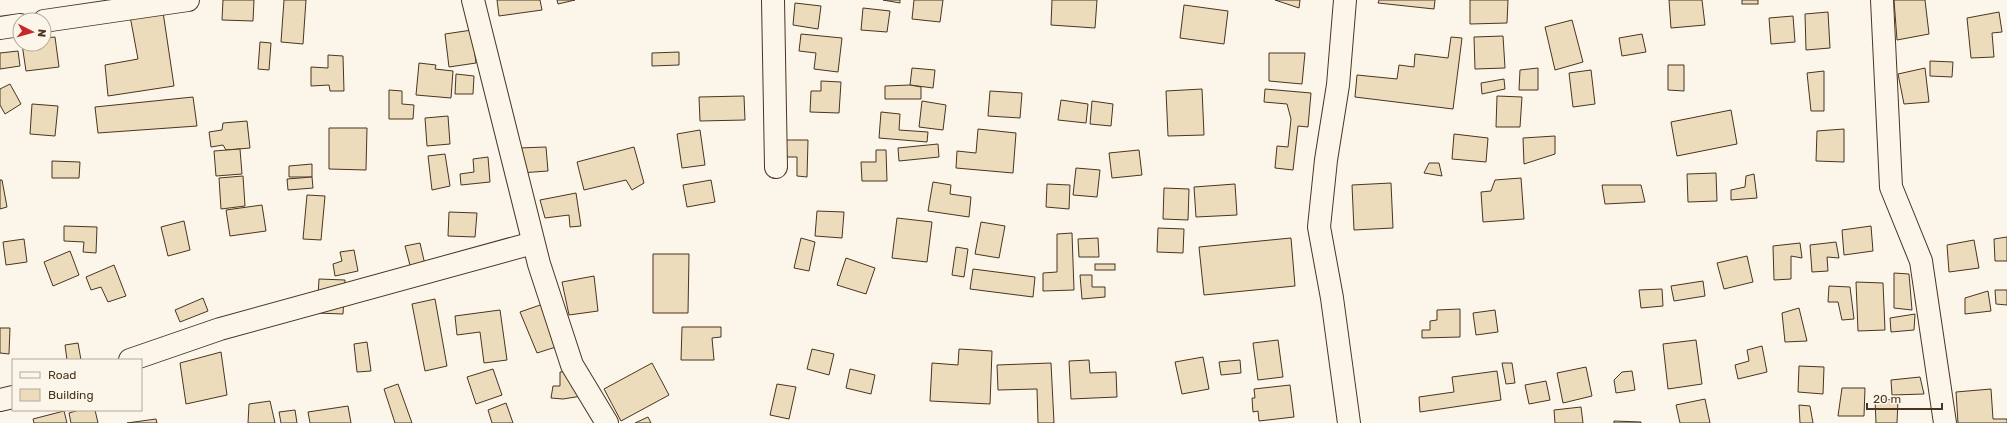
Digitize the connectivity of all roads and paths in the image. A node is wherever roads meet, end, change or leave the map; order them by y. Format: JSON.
{"nodes":[{"id":1,"x":188,"y":0,"type":"edge"},
{"id":2,"x":473,"y":0,"type":"edge"},
{"id":3,"x":773,"y":0,"type":"edge"},
{"id":4,"x":1345,"y":0,"type":"edge"},
{"id":5,"x":1882,"y":0,"type":"edge"},
{"id":6,"x":52,"y":20,"type":"edge"},
{"id":7,"x":12,"y":26,"type":"edge"},
{"id":8,"x":0,"y":28,"type":"edge"},
{"id":9,"x":776,"y":168,"type":"dead end"},
{"id":10,"x":533,"y":243,"type":"junction"},
{"id":11,"x":133,"y":359,"type":"edge"},
{"id":12,"x":12,"y":397,"type":"edge"},
{"id":13,"x":0,"y":400,"type":"edge"},
{"id":14,"x":607,"y":423,"type":"edge"},
{"id":15,"x":1349,"y":423,"type":"edge"},
{"id":16,"x":1945,"y":423,"type":"edge"}],
"edges":[{"from":1,"to":6,"type":"street"},
{"from":2,"to":10,"type":"street"},
{"from":3,"to":9,"type":"street"},
{"from":4,"to":15,"type":"street"},
{"from":5,"to":16,"type":"street"},
{"from":7,"to":8,"type":"street"},
{"from":10,"to":11,"type":"street"},
{"from":10,"to":14,"type":"street"},
{"from":12,"to":13,"type":"street"}]}
